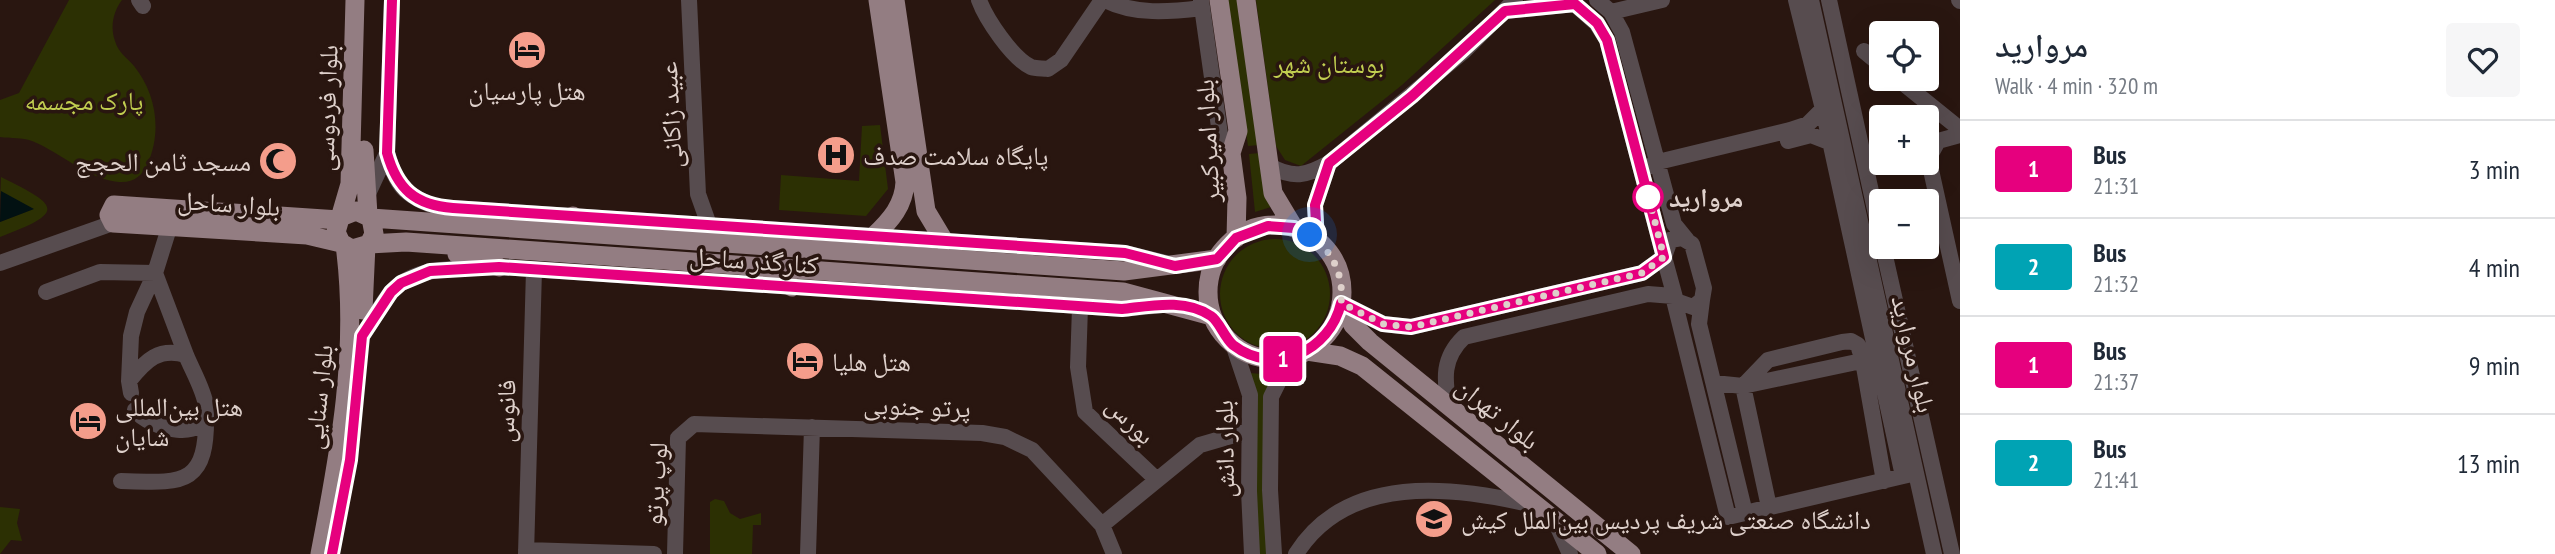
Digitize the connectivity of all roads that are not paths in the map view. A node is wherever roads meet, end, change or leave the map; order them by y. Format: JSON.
{"nodes":[{"id":1,"x":355,"y":0,"type":"edge"},
{"id":2,"x":366,"y":0,"type":"edge"},
{"id":3,"x":392,"y":0,"type":"edge"},
{"id":4,"x":689,"y":0,"type":"edge"},
{"id":5,"x":878,"y":0,"type":"edge"},
{"id":6,"x":895,"y":0,"type":"edge"},
{"id":7,"x":979,"y":0,"type":"edge"},
{"id":8,"x":1104,"y":0,"type":"edge"},
{"id":9,"x":1246,"y":0,"type":"edge"},
{"id":10,"x":1597,"y":0,"type":"edge"},
{"id":11,"x":1662,"y":0,"type":"edge"},
{"id":12,"x":1829,"y":0,"type":"edge"},
{"id":13,"x":1573,"y":2,"type":"edge"},
{"id":14,"x":1207,"y":3,"type":"edge"},
{"id":15,"x":1802,"y":3,"type":"edge"},
{"id":16,"x":1510,"y":6,"type":"edge"},
{"id":17,"x":1611,"y":12,"type":"junction"},
{"id":18,"x":1838,"y":42,"type":"junction"},
{"id":19,"x":1821,"y":46,"type":"junction"},
{"id":20,"x":1864,"y":51,"type":"dead end"},
{"id":21,"x":1869,"y":55,"type":"edge"},
{"id":22,"x":1913,"y":91,"type":"edge"},
{"id":23,"x":1918,"y":95,"type":"junction"},
{"id":24,"x":1920,"y":105,"type":"edge"},
{"id":25,"x":1823,"y":109,"type":"junction"},
{"id":26,"x":1960,"y":129,"type":"edge"},
{"id":27,"x":1810,"y":130,"type":"junction"},
{"id":28,"x":1960,"y":135,"type":"edge"},
{"id":29,"x":1829,"y":142,"type":"junction"},
{"id":30,"x":1939,"y":142,"type":"edge"},
{"id":31,"x":387,"y":153,"type":"junction"},
{"id":32,"x":1329,"y":163,"type":"junction"},
{"id":33,"x":1270,"y":166,"type":"junction"},
{"id":34,"x":1659,"y":167,"type":"junction"},
{"id":35,"x":1642,"y":172,"type":"junction"},
{"id":36,"x":1932,"y":175,"type":"edge"},
{"id":37,"x":1870,"y":189,"type":"edge"},
{"id":38,"x":698,"y":194,"type":"junction"},
{"id":39,"x":903,"y":200,"type":"junction"},
{"id":40,"x":925,"y":203,"type":"junction"},
{"id":41,"x":469,"y":209,"type":"junction"},
{"id":42,"x":368,"y":211,"type":"junction"},
{"id":43,"x":113,"y":214,"type":"junction"},
{"id":44,"x":573,"y":216,"type":"junction"},
{"id":45,"x":340,"y":218,"type":"junction"},
{"id":46,"x":437,"y":223,"type":"junction"},
{"id":47,"x":676,"y":223,"type":"junction"},
{"id":48,"x":170,"y":225,"type":"junction"},
{"id":49,"x":709,"y":225,"type":"junction"},
{"id":50,"x":1294,"y":228,"type":"junction"},
{"id":51,"x":539,"y":232,"type":"junction"},
{"id":52,"x":874,"y":236,"type":"junction"},
{"id":53,"x":1236,"y":238,"type":"junction"},
{"id":54,"x":1687,"y":240,"type":"junction"},
{"id":55,"x":944,"y":241,"type":"junction"},
{"id":56,"x":1317,"y":241,"type":"junction"},
{"id":57,"x":343,"y":244,"type":"junction"},
{"id":58,"x":368,"y":245,"type":"junction"},
{"id":59,"x":429,"y":245,"type":"junction"},
{"id":60,"x":1954,"y":254,"type":"edge"},
{"id":61,"x":1664,"y":257,"type":"junction"},
{"id":62,"x":1217,"y":259,"type":"junction"},
{"id":63,"x":1886,"y":259,"type":"edge"},
{"id":64,"x":0,"y":263,"type":"edge"},
{"id":65,"x":1175,"y":266,"type":"junction"},
{"id":66,"x":499,"y":267,"type":"junction"},
{"id":67,"x":756,"y":267,"type":"junction"},
{"id":68,"x":534,"y":270,"type":"junction"},
{"id":69,"x":155,"y":274,"type":"junction"},
{"id":70,"x":792,"y":287,"type":"junction"},
{"id":71,"x":46,"y":292,"type":"dead end"},
{"id":72,"x":1959,"y":292,"type":"edge"},
{"id":73,"x":1674,"y":296,"type":"junction"},
{"id":74,"x":1702,"y":300,"type":"junction"},
{"id":75,"x":1341,"y":303,"type":"junction"},
{"id":76,"x":1172,"y":304,"type":"junction"},
{"id":77,"x":1080,"y":307,"type":"junction"},
{"id":78,"x":1212,"y":316,"type":"junction"},
{"id":79,"x":362,"y":336,"type":"junction"},
{"id":80,"x":1233,"y":344,"type":"junction"},
{"id":81,"x":1299,"y":354,"type":"junction"},
{"id":82,"x":186,"y":355,"type":"junction"},
{"id":83,"x":1870,"y":359,"type":"junction"},
{"id":84,"x":1714,"y":383,"type":"junction"},
{"id":85,"x":1743,"y":386,"type":"junction"},
{"id":86,"x":206,"y":406,"type":"junction"},
{"id":87,"x":1450,"y":407,"type":"junction"},
{"id":88,"x":135,"y":410,"type":"dead end"},
{"id":89,"x":694,"y":424,"type":"joint"},
{"id":90,"x":812,"y":427,"type":"junction"},
{"id":91,"x":1248,"y":431,"type":"junction"},
{"id":92,"x":1909,"y":475,"type":"junction"},
{"id":93,"x":1156,"y":480,"type":"junction"},
{"id":94,"x":121,"y":481,"type":"dead end"},
{"id":95,"x":1884,"y":481,"type":"junction"},
{"id":96,"x":1538,"y":506,"type":"junction"},
{"id":97,"x":1769,"y":507,"type":"junction"},
{"id":98,"x":1745,"y":513,"type":"junction"},
{"id":99,"x":1554,"y":519,"type":"junction"},
{"id":100,"x":1102,"y":525,"type":"junction"},
{"id":101,"x":526,"y":552,"type":"edge"},
{"id":102,"x":320,"y":554,"type":"edge"},
{"id":103,"x":332,"y":554,"type":"edge"},
{"id":104,"x":654,"y":554,"type":"edge"},
{"id":105,"x":675,"y":554,"type":"edge"},
{"id":106,"x":808,"y":554,"type":"edge"},
{"id":107,"x":1114,"y":554,"type":"edge"},
{"id":108,"x":1252,"y":554,"type":"edge"},
{"id":109,"x":1274,"y":554,"type":"edge"},
{"id":110,"x":1296,"y":554,"type":"edge"},
{"id":111,"x":1570,"y":554,"type":"edge"},
{"id":112,"x":1597,"y":554,"type":"edge"},
{"id":113,"x":1631,"y":554,"type":"edge"},
{"id":114,"x":1934,"y":554,"type":"edge"},
{"id":115,"x":1952,"y":554,"type":"edge"}],
"edges":[{"from":1,"to":45,"type":"main road","name":"بلوار فردوسی"},
{"from":2,"to":42,"type":"main road","name":"بلوار فردوسی"},
{"from":3,"to":31,"type":"street"},
{"from":4,"to":38,"type":"street","name":"عبید زاکانی"},
{"from":5,"to":39,"type":"main road"},
{"from":6,"to":40,"type":"main road"},
{"from":7,"to":8,"type":"street"},
{"from":8,"to":14,"type":"street"},
{"from":9,"to":33,"type":"main road","name":"بلوار امیرکبیر"},
{"from":10,"to":17,"type":"street"},
{"from":11,"to":17,"type":"street"},
{"from":12,"to":18,"type":"street"},
{"from":13,"to":16,"type":"street"},
{"from":13,"to":35,"type":"street"},
{"from":14,"to":53,"type":"main road","name":"بلوار امیرکبیر"},
{"from":15,"to":19,"type":"street","name":"بلوار مروارید"},
{"from":15,"to":25,"type":"street"},
{"from":16,"to":32,"type":"street"},
{"from":17,"to":34,"type":"street"},
{"from":18,"to":19,"type":"street"},
{"from":18,"to":37,"type":"street"},
{"from":19,"to":92,"type":"street","name":"بلوار مروارید"},
{"from":20,"to":21,"type":"street"},
{"from":22,"to":23,"type":"street"},
{"from":23,"to":24,"type":"street"},
{"from":23,"to":26,"type":"street"},
{"from":25,"to":27,"type":"street"},
{"from":25,"to":29,"type":"street"},
{"from":27,"to":29,"type":"street"},
{"from":27,"to":34,"type":"street"},
{"from":28,"to":30,"type":"street"},
{"from":29,"to":83,"type":"street"},
{"from":31,"to":41,"type":"street","name":"کنارگذر ساحل"},
{"from":31,"to":42,"type":"street"},
{"from":32,"to":33,"type":"street"},
{"from":32,"to":56,"type":"street"},
{"from":33,"to":50,"type":"main road","name":"بلوار امیرکبیر"},
{"from":34,"to":35,"type":"street"},
{"from":34,"to":54,"type":"street"},
{"from":35,"to":61,"type":"street"},
{"from":36,"to":60,"type":"street"},
{"from":38,"to":47,"type":"street"},
{"from":38,"to":49,"type":"street","name":"عبید زاکانی"},
{"from":39,"to":40,"type":"main road"},
{"from":39,"to":52,"type":"main road"},
{"from":40,"to":55,"type":"main road"},
{"from":41,"to":44,"type":"street","name":"کنارگذر ساحل"},
{"from":41,"to":46,"type":"main road"},
{"from":42,"to":45,"type":"main road"},
{"from":42,"to":46,"type":"main road"},
{"from":42,"to":58,"type":"main road"},
{"from":43,"to":45,"type":"main road","name":"بلوار ساحل"},
{"from":43,"to":48,"type":"main road","name":"بلوار ساحل"},
{"from":43,"to":64,"type":"street"},
{"from":44,"to":47,"type":"street","name":"کنارگذر ساحل"},
{"from":44,"to":51,"type":"main road"},
{"from":45,"to":57,"type":"main road"},
{"from":46,"to":51,"type":"main road"},
{"from":47,"to":49,"type":"street","name":"کنارگذر ساحل"},
{"from":48,"to":57,"type":"main road","name":"بلوار ساحل"},
{"from":48,"to":69,"type":"street"},
{"from":49,"to":52,"type":"street","name":"کنارگذر ساحل"},
{"from":50,"to":53,"type":"main road"},
{"from":50,"to":56,"type":"main road"},
{"from":51,"to":65,"type":"main road"},
{"from":52,"to":55,"type":"street","name":"کنارگذر ساحل"},
{"from":53,"to":62,"type":"main road"},
{"from":54,"to":61,"type":"street"},
{"from":54,"to":74,"type":"street"},
{"from":55,"to":65,"type":"street","name":"کنارگذر ساحل"},
{"from":56,"to":75,"type":"main road"},
{"from":57,"to":58,"type":"main road"},
{"from":57,"to":102,"type":"main road","name":"بلوار سنایی"},
{"from":58,"to":59,"type":"main road"},
{"from":58,"to":79,"type":"main road","name":"بلوار سنایی"},
{"from":59,"to":66,"type":"main road"},
{"from":59,"to":67,"type":"main road"},
{"from":60,"to":72,"type":"street"},
{"from":61,"to":73,"type":"street"},
{"from":61,"to":75,"type":"street"},
{"from":62,"to":65,"type":"main road"},
{"from":62,"to":78,"type":"main road"},
{"from":63,"to":115,"type":"street","name":"بلوار مروارید"},
{"from":66,"to":68,"type":"street","name":"کنارگذر ساحل"},
{"from":66,"to":79,"type":"street","name":"کنارگذر ساحل"},
{"from":67,"to":70,"type":"main road"},
{"from":67,"to":76,"type":"main road"},
{"from":68,"to":70,"type":"street","name":"کنارگذر ساحل"},
{"from":68,"to":101,"type":"street","name":"فانوس"},
{"from":69,"to":71,"type":"street"},
{"from":69,"to":82,"type":"street"},
{"from":69,"to":82,"type":"street"},
{"from":70,"to":77,"type":"street","name":"کنارگذر ساحل"},
{"from":73,"to":74,"type":"street"},
{"from":73,"to":87,"type":"street"},
{"from":73,"to":98,"type":"street"},
{"from":74,"to":84,"type":"street"},
{"from":75,"to":81,"type":"main road"},
{"from":75,"to":87,"type":"main road","name":"بلوار تهران"},
{"from":76,"to":77,"type":"street","name":"کنارگذر ساحل"},
{"from":76,"to":78,"type":"main road"},
{"from":77,"to":93,"type":"street","name":"بورس"},
{"from":78,"to":80,"type":"main road"},
{"from":79,"to":103,"type":"main road","name":"بلوار سنایی"},
{"from":80,"to":81,"type":"main road"},
{"from":80,"to":91,"type":"street","name":"بلوار دانش"},
{"from":81,"to":96,"type":"main road","name":"بلوار تهران"},
{"from":81,"to":109,"type":"street","name":"بلوار دانش"},
{"from":82,"to":86,"type":"street"},
{"from":83,"to":85,"type":"street"},
{"from":83,"to":85,"type":"street"},
{"from":83,"to":92,"type":"street"},
{"from":83,"to":95,"type":"street"},
{"from":84,"to":85,"type":"street"},
{"from":84,"to":98,"type":"street"},
{"from":85,"to":97,"type":"street"},
{"from":86,"to":88,"type":"street"},
{"from":86,"to":94,"type":"street"},
{"from":87,"to":113,"type":"main road","name":"بلوار تهران"},
{"from":89,"to":90,"type":"street","name":"پرتو جنوبی"},
{"from":89,"to":105,"type":"street","name":"لوپ پرتو"},
{"from":90,"to":100,"type":"street","name":"پرتو جنوبی"},
{"from":90,"to":106,"type":"street"},
{"from":91,"to":93,"type":"street"},
{"from":91,"to":108,"type":"street","name":"بلوار دانش"},
{"from":92,"to":95,"type":"street"},
{"from":92,"to":114,"type":"street","name":"بلوار مروارید"},
{"from":93,"to":100,"type":"street"},
{"from":95,"to":97,"type":"street"},
{"from":96,"to":99,"type":"main road","name":"بلوار تهران"},
{"from":96,"to":110,"type":"street"},
{"from":97,"to":98,"type":"street"},
{"from":99,"to":111,"type":"street"},
{"from":99,"to":112,"type":"main road","name":"بلوار تهران"},
{"from":100,"to":107,"type":"street"},
{"from":101,"to":104,"type":"street"}]}
